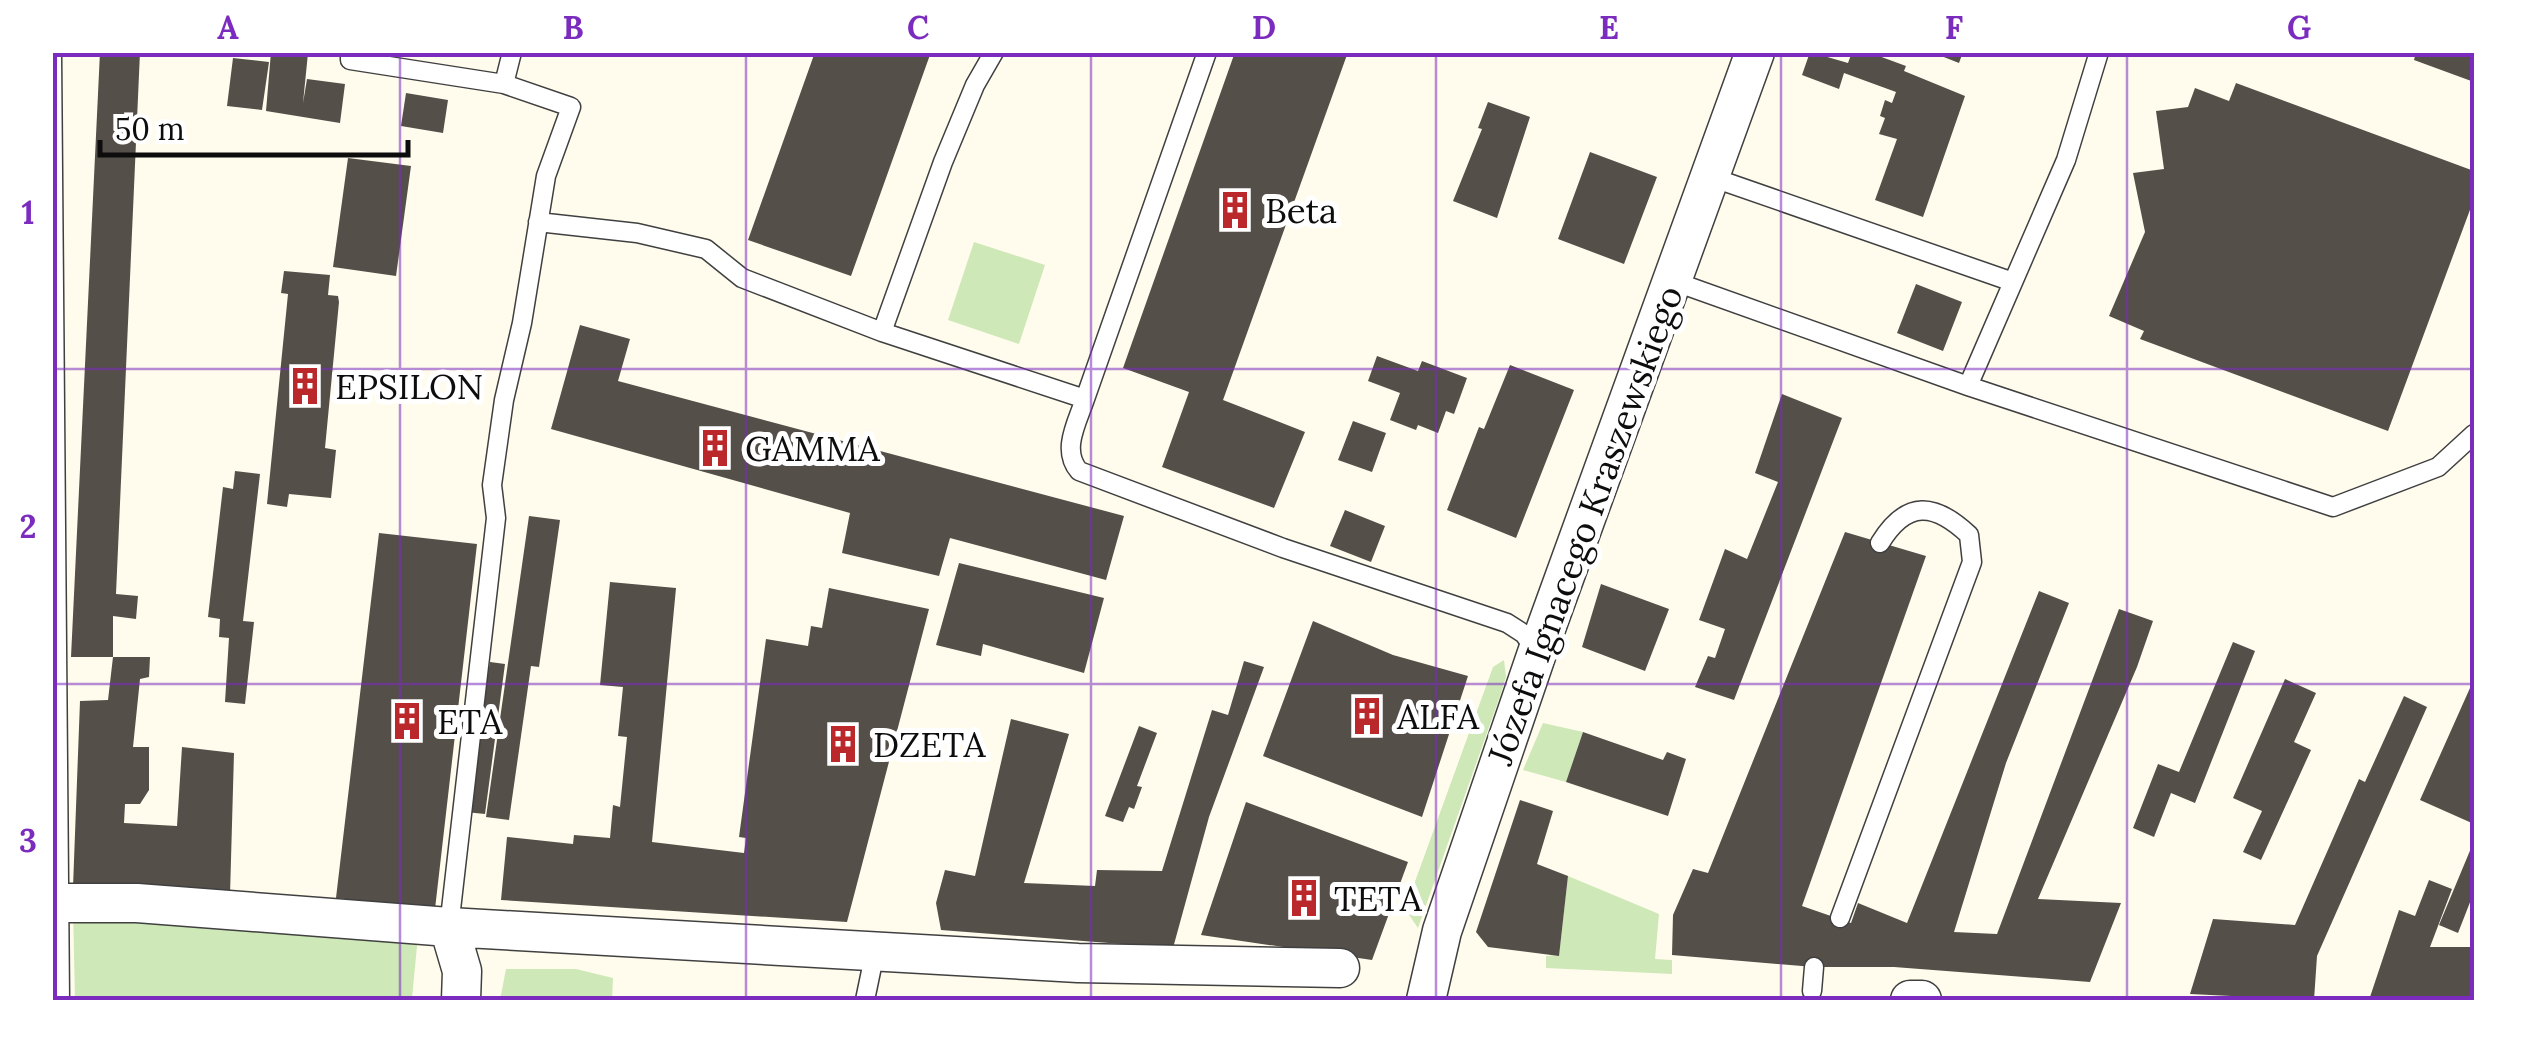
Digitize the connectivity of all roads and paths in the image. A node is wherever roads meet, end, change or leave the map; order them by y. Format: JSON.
{"nodes":[{"id":1,"x":350,"y":52,"type":"edge"},
{"id":2,"x":512,"y":52,"type":"edge"},
{"id":3,"x":994,"y":52,"type":"edge"},
{"id":4,"x":1207,"y":52,"type":"edge"},
{"id":5,"x":1755,"y":52,"type":"edge"},
{"id":6,"x":2099,"y":52,"type":"edge"},
{"id":7,"x":52,"y":54,"type":"edge"},
{"id":8,"x":504,"y":84,"type":"junction"},
{"id":9,"x":1710,"y":177,"type":"junction"},
{"id":10,"x":538,"y":222,"type":"junction"},
{"id":11,"x":1673,"y":281,"type":"junction"},
{"id":12,"x":2013,"y":282,"type":"junction"},
{"id":13,"x":882,"y":332,"type":"junction"},
{"id":14,"x":1968,"y":386,"type":"junction"},
{"id":15,"x":1084,"y":399,"type":"junction"},
{"id":16,"x":2474,"y":434,"type":"edge"},
{"id":17,"x":1880,"y":543,"type":"dead end"},
{"id":18,"x":1537,"y":653,"type":"junction"},
{"id":19,"x":55,"y":903,"type":"edge"},
{"id":20,"x":1840,"y":918,"type":"dead end"},
{"id":21,"x":449,"y":928,"type":"junction"},
{"id":22,"x":875,"y":952,"type":"junction"},
{"id":23,"x":1340,"y":968,"type":"dead end"},
{"id":24,"x":1814,"y":968,"type":"dead end"},
{"id":25,"x":1812,"y":991,"type":"dead end"},
{"id":26,"x":60,"y":1000,"type":"edge"},
{"id":27,"x":461,"y":1000,"type":"edge"},
{"id":28,"x":865,"y":1000,"type":"edge"},
{"id":29,"x":1426,"y":1000,"type":"edge"},
{"id":30,"x":1910,"y":1000,"type":"edge"},
{"id":31,"x":1922,"y":1000,"type":"edge"}],
"edges":[{"from":1,"to":8,"type":"lane"},
{"from":2,"to":8,"type":"lane"},
{"from":3,"to":13,"type":"lane"},
{"from":4,"to":15,"type":"lane"},
{"from":5,"to":9,"type":"street","name":"Józefa Ignacego Kraszewskiego"},
{"from":6,"to":12,"type":"lane"},
{"from":7,"to":19,"type":"lane"},
{"from":8,"to":10,"type":"lane"},
{"from":9,"to":11,"type":"street","name":"Józefa Ignacego Kraszewskiego"},
{"from":9,"to":12,"type":"lane"},
{"from":10,"to":13,"type":"lane"},
{"from":10,"to":21,"type":"lane"},
{"from":11,"to":14,"type":"lane"},
{"from":11,"to":18,"type":"street","name":"Józefa Ignacego Kraszewskiego"},
{"from":12,"to":14,"type":"lane"},
{"from":13,"to":15,"type":"lane"},
{"from":14,"to":16,"type":"lane"},
{"from":15,"to":18,"type":"lane"},
{"from":17,"to":20,"type":"lane"},
{"from":18,"to":29,"type":"street","name":"Józefa Ignacego Kraszewskiego"},
{"from":19,"to":21,"type":"street"},
{"from":19,"to":26,"type":"lane"},
{"from":21,"to":22,"type":"street"},
{"from":21,"to":27,"type":"street"},
{"from":22,"to":23,"type":"street"},
{"from":22,"to":28,"type":"lane"},
{"from":24,"to":25,"type":"lane"},
{"from":30,"to":31,"type":"street"}]}
